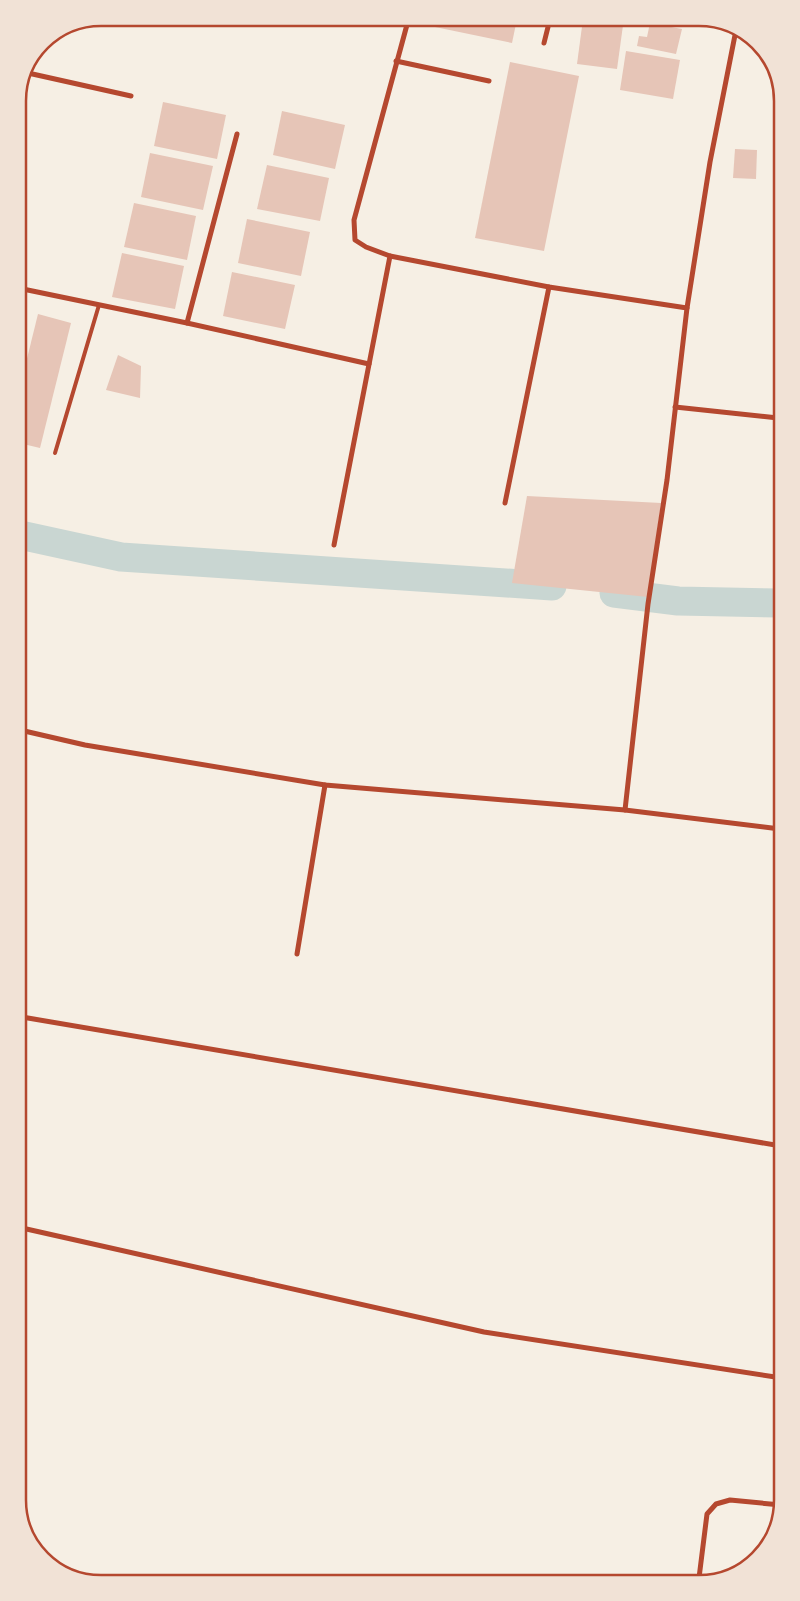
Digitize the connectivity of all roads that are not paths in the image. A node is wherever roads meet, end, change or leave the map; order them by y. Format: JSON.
{"nodes":[{"id":1,"x":406,"y":26,"type":"edge"},
{"id":2,"x":548,"y":26,"type":"edge"},
{"id":3,"x":735,"y":36,"type":"edge"},
{"id":4,"x":544,"y":44,"type":"dead end"},
{"id":5,"x":396,"y":61,"type":"junction"},
{"id":6,"x":32,"y":74,"type":"edge"},
{"id":7,"x":489,"y":80,"type":"dead end"},
{"id":8,"x":131,"y":96,"type":"dead end"},
{"id":9,"x":237,"y":134,"type":"dead end"},
{"id":10,"x":390,"y":256,"type":"junction"},
{"id":11,"x":549,"y":287,"type":"junction"},
{"id":12,"x":26,"y":290,"type":"edge"},
{"id":13,"x":99,"y":305,"type":"junction"},
{"id":14,"x":687,"y":308,"type":"junction"},
{"id":15,"x":187,"y":323,"type":"junction"},
{"id":16,"x":369,"y":364,"type":"junction"},
{"id":17,"x":675,"y":407,"type":"junction"},
{"id":18,"x":774,"y":418,"type":"edge"},
{"id":19,"x":55,"y":453,"type":"dead end"},
{"id":20,"x":505,"y":503,"type":"dead end"},
{"id":21,"x":334,"y":545,"type":"dead end"},
{"id":22,"x":26,"y":731,"type":"edge"},
{"id":23,"x":325,"y":785,"type":"junction"},
{"id":24,"x":625,"y":810,"type":"junction"},
{"id":25,"x":774,"y":828,"type":"edge"},
{"id":26,"x":297,"y":954,"type":"dead end"},
{"id":27,"x":26,"y":1018,"type":"edge"},
{"id":28,"x":774,"y":1145,"type":"edge"},
{"id":29,"x":26,"y":1229,"type":"edge"},
{"id":30,"x":774,"y":1377,"type":"edge"},
{"id":31,"x":774,"y":1504,"type":"edge"},
{"id":32,"x":699,"y":1575,"type":"edge"}],
"edges":[{"from":1,"to":5,"type":"street"},
{"from":2,"to":4,"type":"street"},
{"from":3,"to":14,"type":"street"},
{"from":5,"to":7,"type":"street"},
{"from":5,"to":10,"type":"street"},
{"from":6,"to":8,"type":"street"},
{"from":9,"to":15,"type":"street"},
{"from":10,"to":11,"type":"street"},
{"from":10,"to":16,"type":"street"},
{"from":11,"to":14,"type":"street"},
{"from":11,"to":20,"type":"street"},
{"from":12,"to":13,"type":"street"},
{"from":13,"to":15,"type":"street"},
{"from":13,"to":19,"type":"lane"},
{"from":14,"to":17,"type":"street"},
{"from":15,"to":16,"type":"street"},
{"from":16,"to":21,"type":"street"},
{"from":17,"to":18,"type":"street"},
{"from":17,"to":24,"type":"street"},
{"from":22,"to":23,"type":"street"},
{"from":23,"to":24,"type":"street"},
{"from":23,"to":26,"type":"street"},
{"from":24,"to":25,"type":"street"},
{"from":27,"to":28,"type":"street"},
{"from":29,"to":30,"type":"street"},
{"from":31,"to":32,"type":"street"}]}
